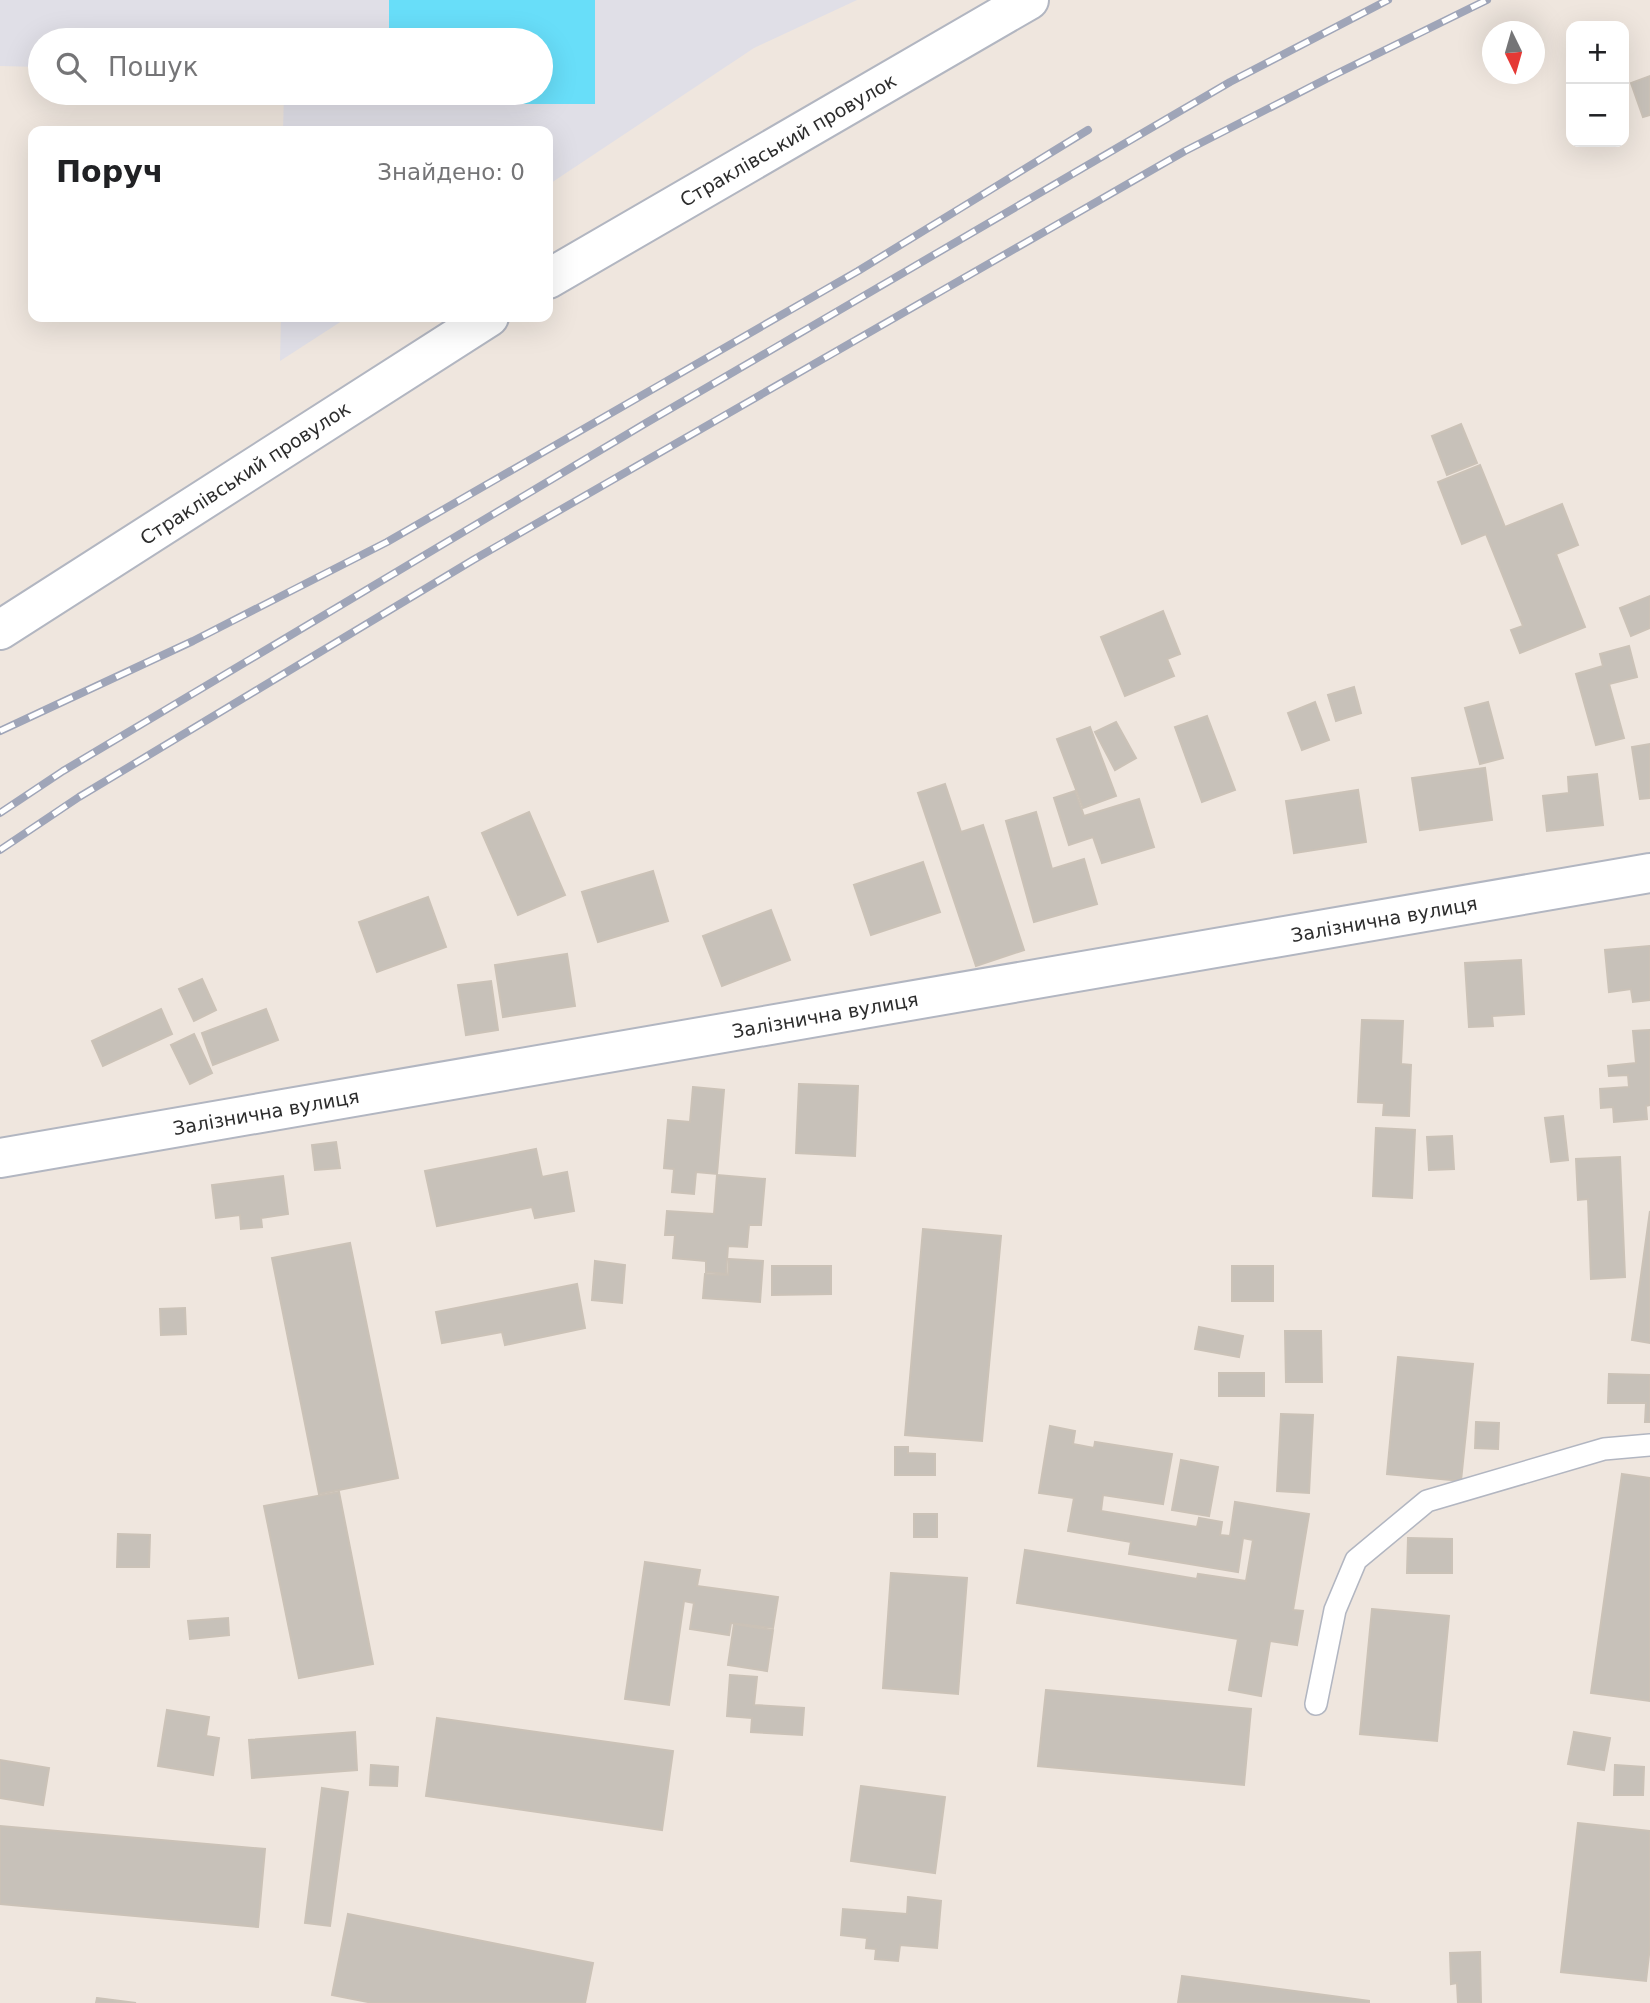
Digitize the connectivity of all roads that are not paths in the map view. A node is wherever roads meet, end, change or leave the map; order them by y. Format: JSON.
{"nodes":[{"id":1,"x":1029,"y":0,"type":"edge"},
{"id":2,"x":553,"y":276,"type":"edge"},
{"id":3,"x":481,"y":322,"type":"edge"},
{"id":4,"x":0,"y":630,"type":"edge"},
{"id":5,"x":1650,"y":873,"type":"edge"},
{"id":6,"x":0,"y":1158,"type":"edge"},
{"id":7,"x":1650,"y":1445,"type":"edge"},
{"id":8,"x":1316,"y":1704,"type":"dead end"}],
"edges":[{"from":1,"to":2,"type":"street","name":"Страклівський провулок"},
{"from":3,"to":4,"type":"street","name":"Страклівський провулок"},
{"from":5,"to":6,"type":"street","name":"Залізнична вулиця"},
{"from":7,"to":8,"type":"lane"}]}
